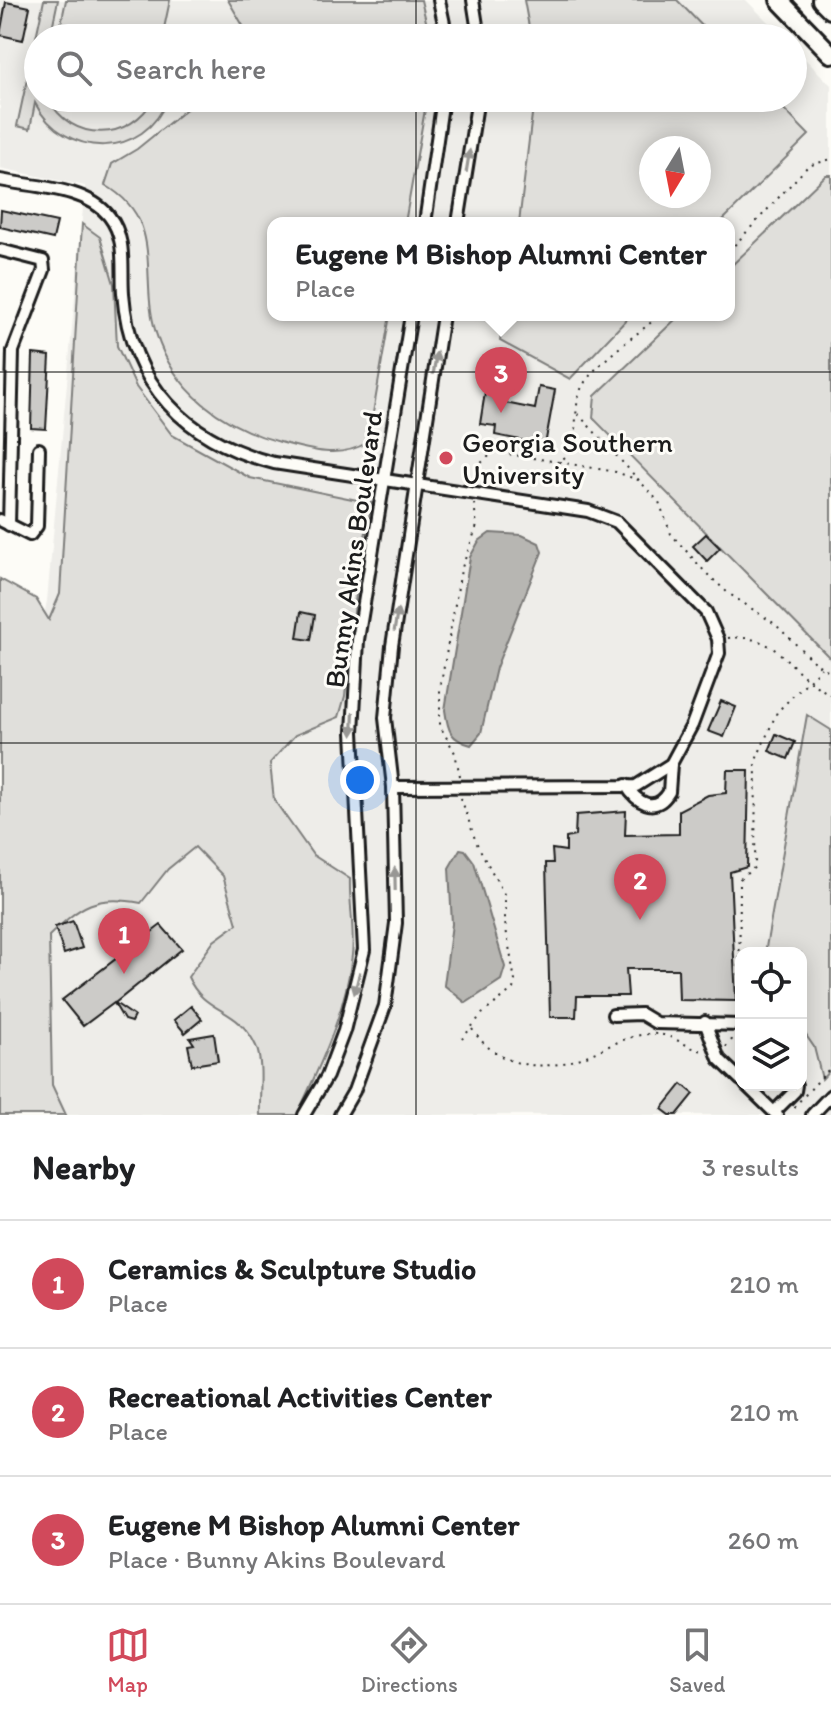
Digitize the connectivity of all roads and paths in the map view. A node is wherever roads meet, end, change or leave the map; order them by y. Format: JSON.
{"nodes":[{"id":1,"x":439,"y":0,"type":"edge"},
{"id":2,"x":473,"y":0,"type":"edge"},
{"id":3,"x":779,"y":0,"type":"edge"},
{"id":4,"x":821,"y":0,"type":"edge"},
{"id":5,"x":831,"y":10,"type":"edge"},
{"id":6,"x":444,"y":24,"type":"edge"},
{"id":7,"x":477,"y":24,"type":"edge"},
{"id":8,"x":802,"y":24,"type":"edge"},
{"id":9,"x":807,"y":29,"type":"edge"},
{"id":10,"x":831,"y":54,"type":"edge"},
{"id":11,"x":441,"y":112,"type":"edge"},
{"id":12,"x":476,"y":112,"type":"edge"},
{"id":13,"x":831,"y":159,"type":"edge"},
{"id":14,"x":0,"y":180,"type":"edge"},
{"id":15,"x":426,"y":217,"type":"edge"},
{"id":16,"x":459,"y":217,"type":"edge"},
{"id":17,"x":735,"y":245,"type":"edge"},
{"id":18,"x":0,"y":250,"type":"edge"},
{"id":19,"x":410,"y":321,"type":"edge"},
{"id":20,"x":442,"y":321,"type":"edge"},
{"id":21,"x":653,"y":321,"type":"edge"},
{"id":22,"x":577,"y":413,"type":"junction"},
{"id":23,"x":39,"y":449,"type":"dead end"},
{"id":24,"x":559,"y":462,"type":"junction"},
{"id":25,"x":640,"y":480,"type":"junction"},
{"id":26,"x":386,"y":481,"type":"junction"},
{"id":27,"x":416,"y":486,"type":"junction"},
{"id":28,"x":476,"y":492,"type":"junction"},
{"id":29,"x":5,"y":522,"type":"edge"},
{"id":30,"x":718,"y":639,"type":"junction"},
{"id":31,"x":821,"y":668,"type":"junction"},
{"id":32,"x":831,"y":672,"type":"edge"},
{"id":33,"x":808,"y":681,"type":"junction"},
{"id":34,"x":831,"y":694,"type":"edge"},
{"id":35,"x":671,"y":764,"type":"junction"},
{"id":36,"x":460,"y":785,"type":"junction"},
{"id":37,"x":626,"y":785,"type":"junction"},
{"id":38,"x":393,"y":787,"type":"junction"},
{"id":39,"x":613,"y":1015,"type":"dead end"},
{"id":40,"x":739,"y":1019,"type":"edge"},
{"id":41,"x":705,"y":1022,"type":"junction"},
{"id":42,"x":735,"y":1024,"type":"edge"},
{"id":43,"x":471,"y":1028,"type":"junction"},
{"id":44,"x":735,"y":1033,"type":"edge"},
{"id":45,"x":462,"y":1039,"type":"dead end"},
{"id":46,"x":715,"y":1049,"type":"junction"},
{"id":47,"x":735,"y":1074,"type":"edge"},
{"id":48,"x":752,"y":1091,"type":"edge"},
{"id":49,"x":795,"y":1091,"type":"edge"},
{"id":50,"x":831,"y":1095,"type":"edge"},
{"id":51,"x":775,"y":1114,"type":"edge"},
{"id":52,"x":304,"y":1115,"type":"edge"},
{"id":53,"x":340,"y":1115,"type":"edge"},
{"id":54,"x":812,"y":1115,"type":"edge"}],
"edges":[{"from":1,"to":6,"type":"street"},
{"from":2,"to":7,"type":"street"},
{"from":3,"to":8,"type":"highway"},
{"from":4,"to":5,"type":"highway"},
{"from":9,"to":10,"type":"highway"},
{"from":11,"to":15,"type":"street"},
{"from":16,"to":12,"type":"street","one_way":true},
{"from":13,"to":17,"type":"path"},
{"from":14,"to":26,"type":"street"},
{"from":18,"to":29,"type":"street"},
{"from":19,"to":26,"type":"street","name":"Bunny Akins Boulevard"},
{"from":27,"to":20,"type":"street","name":"Bunny Akins Boulevard","one_way":true},
{"from":21,"to":22,"type":"path"},
{"from":22,"to":24,"type":"path"},
{"from":22,"to":25,"type":"path"},
{"from":23,"to":29,"type":"street"},
{"from":24,"to":25,"type":"path"},
{"from":24,"to":28,"type":"path"},
{"from":25,"to":31,"type":"path"},
{"from":26,"to":27,"type":"street"},
{"from":26,"to":52,"type":"street","name":"Bunny Akins Boulevard","one_way":true},
{"from":27,"to":28,"type":"street"},
{"from":38,"to":27,"type":"street","name":"Bunny Akins Boulevard","one_way":true},
{"from":28,"to":30,"type":"street"},
{"from":28,"to":36,"type":"path"},
{"from":30,"to":33,"type":"path"},
{"from":30,"to":35,"type":"street"},
{"from":31,"to":32,"type":"path"},
{"from":31,"to":33,"type":"path"},
{"from":33,"to":34,"type":"path"},
{"from":33,"to":40,"type":"path"},
{"from":35,"to":37,"type":"street"},
{"from":35,"to":37,"type":"street"},
{"from":36,"to":37,"type":"street"},
{"from":36,"to":38,"type":"street"},
{"from":36,"to":43,"type":"path"},
{"from":53,"to":38,"type":"street","name":"Bunny Akins Boulevard","one_way":true},
{"from":39,"to":41,"type":"street"},
{"from":41,"to":42,"type":"street"},
{"from":41,"to":46,"type":"street"},
{"from":43,"to":45,"type":"path"},
{"from":43,"to":46,"type":"path"},
{"from":44,"to":46,"type":"path"},
{"from":46,"to":47,"type":"street"},
{"from":48,"to":51,"type":"street"},
{"from":49,"to":51,"type":"street"},
{"from":50,"to":54,"type":"street"}]}
